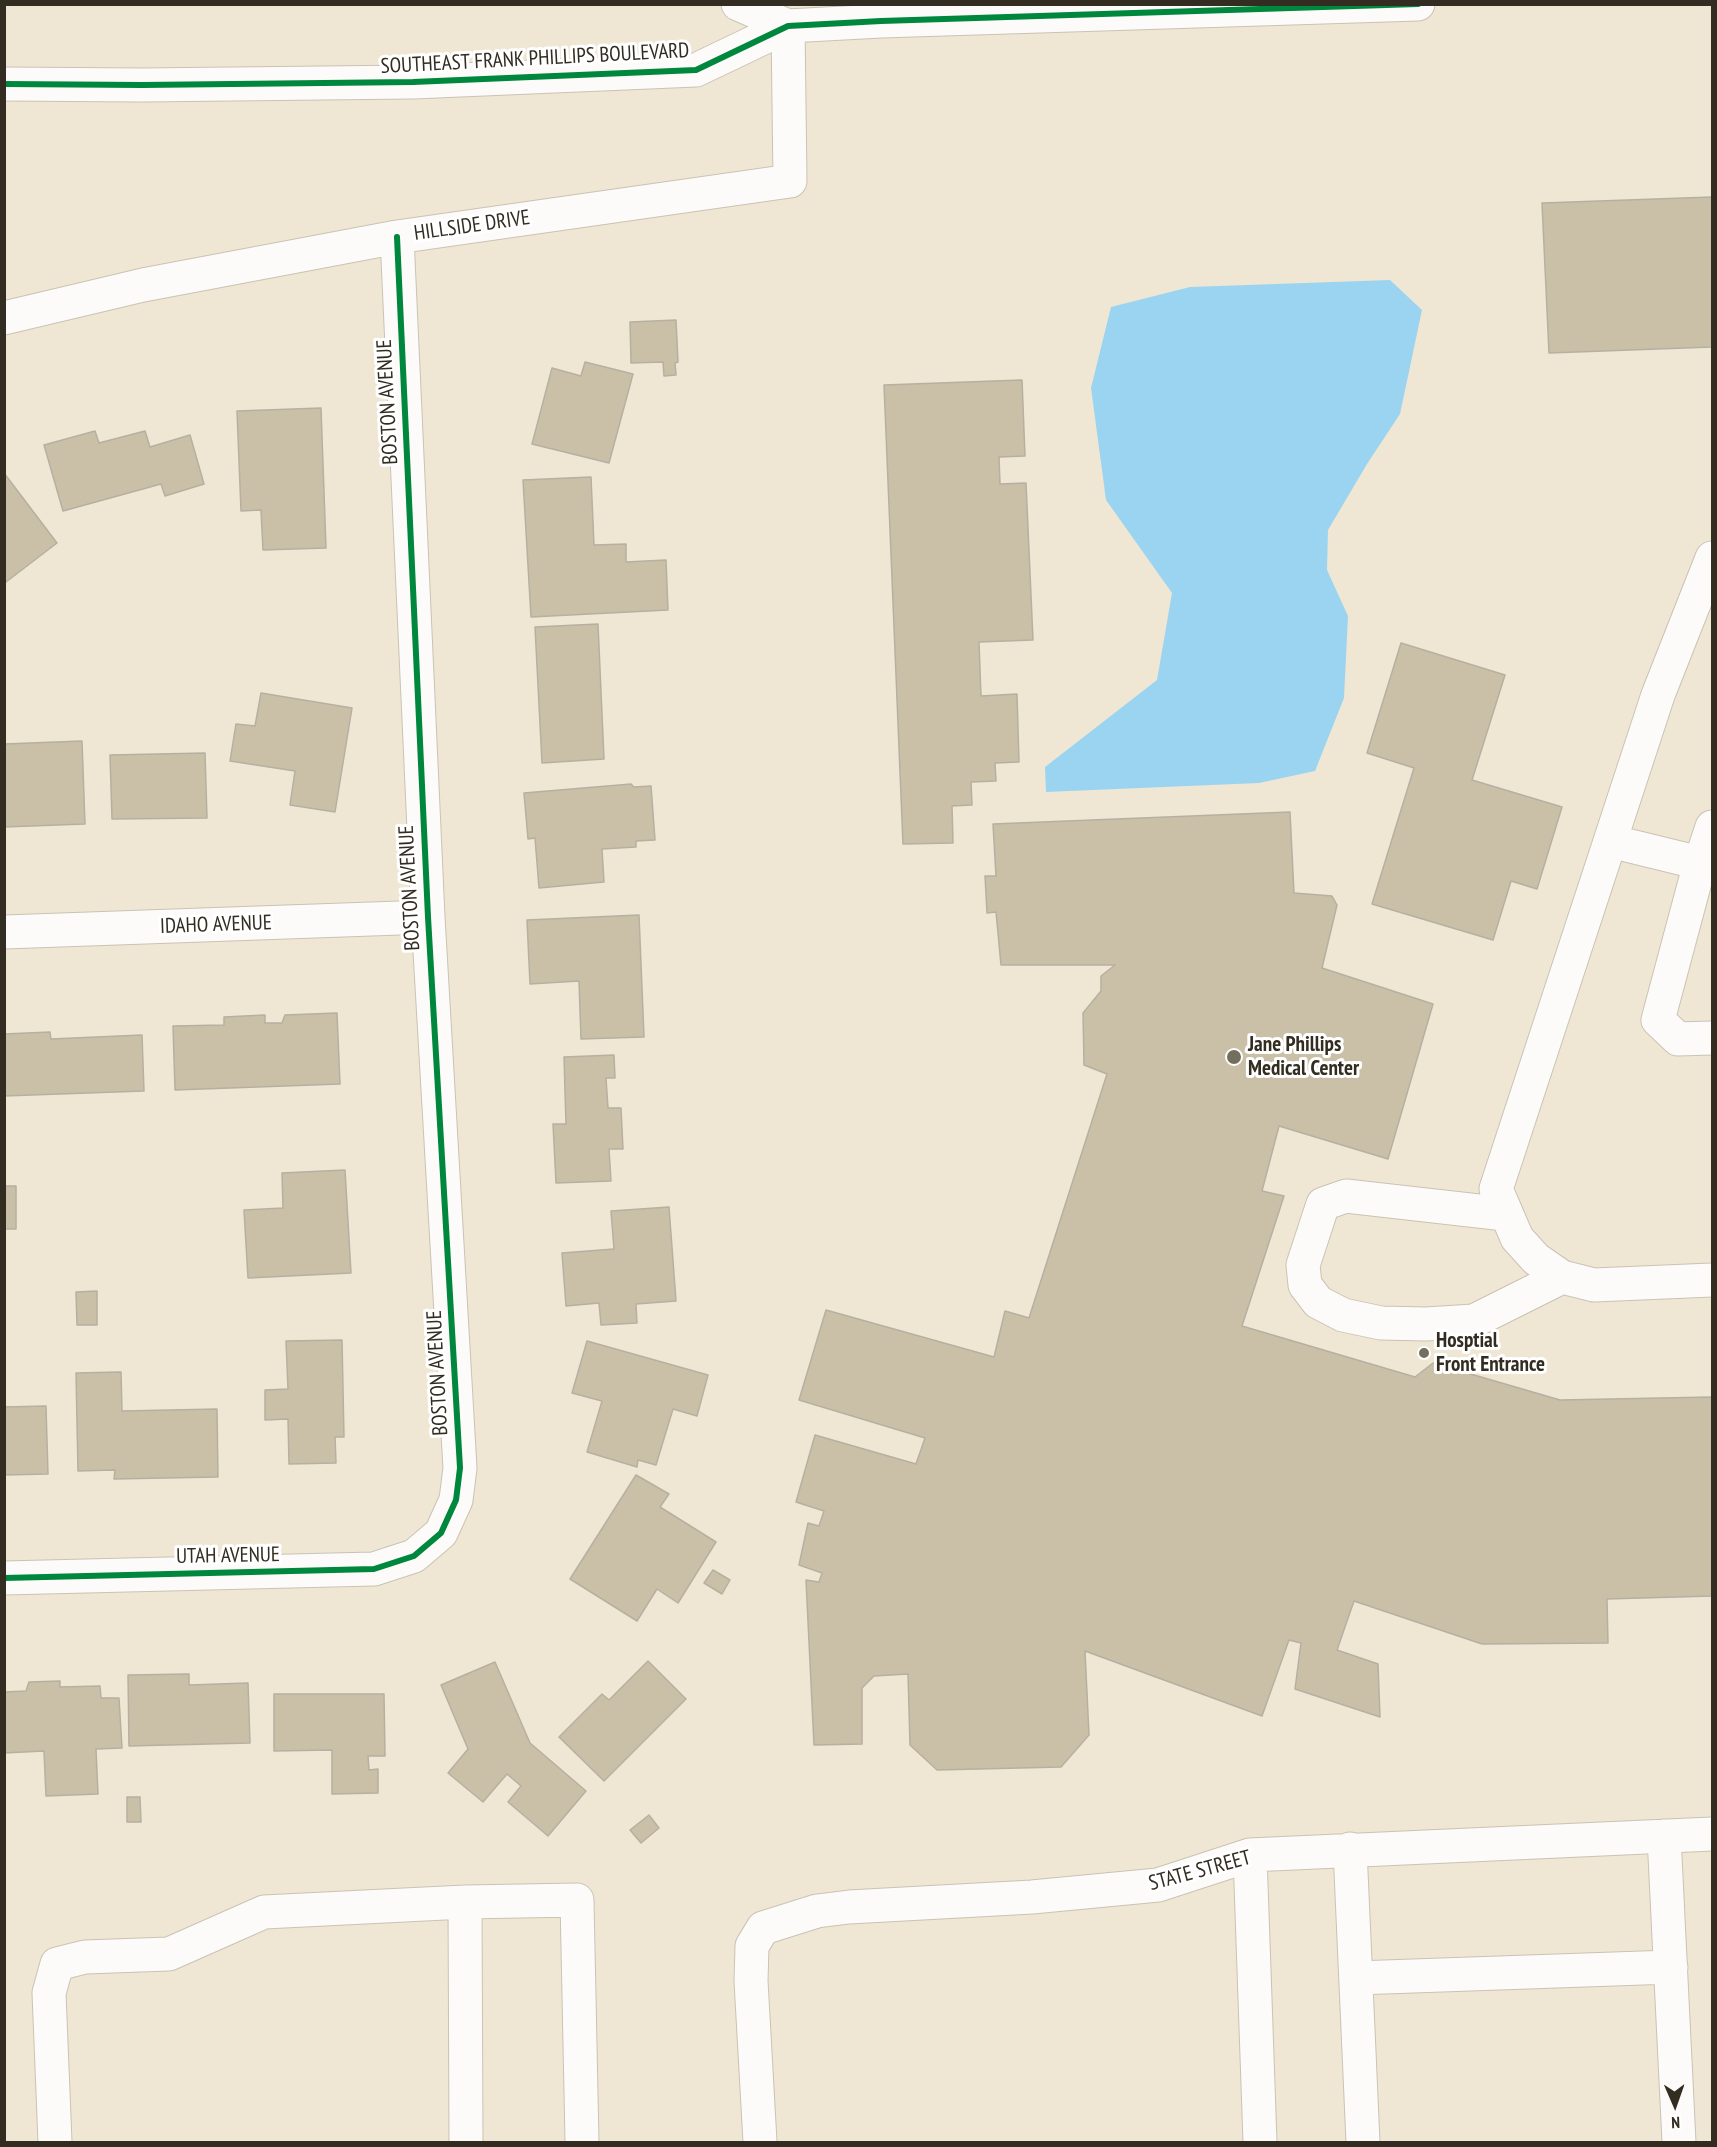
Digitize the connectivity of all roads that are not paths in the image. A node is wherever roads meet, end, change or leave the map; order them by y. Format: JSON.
{"nodes":[{"id":1,"x":738,"y":4,"type":"edge"},
{"id":2,"x":1418,"y":4,"type":"edge"},
{"id":3,"x":1314,"y":6,"type":"edge"},
{"id":4,"x":1165,"y":8,"type":"edge"},
{"id":5,"x":1060,"y":10,"type":"edge"},
{"id":6,"x":881,"y":13,"type":"edge"},
{"id":7,"x":788,"y":26,"type":"junction"},
{"id":8,"x":4,"y":84,"type":"edge"},
{"id":9,"x":397,"y":237,"type":"junction"},
{"id":10,"x":4,"y":318,"type":"edge"},
{"id":11,"x":1713,"y":558,"type":"edge"},
{"id":12,"x":1702,"y":610,"type":"edge"},
{"id":13,"x":1713,"y":827,"type":"edge"},
{"id":14,"x":1610,"y":841,"type":"junction"},
{"id":15,"x":1700,"y":863,"type":"junction"},
{"id":16,"x":1701,"y":902,"type":"edge"},
{"id":17,"x":428,"y":917,"type":"junction"},
{"id":18,"x":4,"y":932,"type":"edge"},
{"id":19,"x":1713,"y":1038,"type":"edge"},
{"id":20,"x":1505,"y":1214,"type":"junction"},
{"id":21,"x":1562,"y":1277,"type":"junction"},
{"id":22,"x":1713,"y":1280,"type":"edge"},
{"id":23,"x":441,"y":1533,"type":"joint"},
{"id":24,"x":4,"y":1578,"type":"edge"},
{"id":25,"x":1713,"y":1834,"type":"edge"},
{"id":26,"x":1664,"y":1836,"type":"junction"},
{"id":27,"x":1350,"y":1849,"type":"junction"},
{"id":28,"x":1250,"y":1855,"type":"junction"},
{"id":29,"x":465,"y":1902,"type":"junction"},
{"id":30,"x":1671,"y":1967,"type":"junction"},
{"id":31,"x":1356,"y":1978,"type":"junction"},
{"id":32,"x":55,"y":2142,"type":"edge"},
{"id":33,"x":466,"y":2142,"type":"edge"},
{"id":34,"x":582,"y":2142,"type":"edge"},
{"id":35,"x":760,"y":2142,"type":"edge"},
{"id":36,"x":1260,"y":2142,"type":"edge"},
{"id":37,"x":1363,"y":2142,"type":"edge"},
{"id":38,"x":1679,"y":2142,"type":"edge"}],
"edges":[{"from":1,"to":7,"type":"street","name":"SOUTHEAST FRANK PHILLIPS BOULEVARD"},
{"from":2,"to":3,"type":"street","name":"SOUTHEAST FRANK PHILLIPS BOULEVARD"},
{"from":3,"to":4,"type":"street","name":"SOUTHEAST FRANK PHILLIPS BOULEVARD"},
{"from":4,"to":5,"type":"street","name":"SOUTHEAST FRANK PHILLIPS BOULEVARD"},
{"from":5,"to":6,"type":"street","name":"SOUTHEAST FRANK PHILLIPS BOULEVARD"},
{"from":6,"to":7,"type":"street","name":"SOUTHEAST FRANK PHILLIPS BOULEVARD"},
{"from":7,"to":8,"type":"street","name":"SOUTHEAST FRANK PHILLIPS BOULEVARD"},
{"from":7,"to":9,"type":"street","name":"HILLSIDE DRIVE"},
{"from":9,"to":10,"type":"street","name":"HILLSIDE DRIVE"},
{"from":9,"to":17,"type":"street","name":"BOSTON AVENUE"},
{"from":11,"to":12,"type":"street"},
{"from":12,"to":14,"type":"street"},
{"from":13,"to":15,"type":"street"},
{"from":14,"to":15,"type":"street"},
{"from":14,"to":20,"type":"street"},
{"from":15,"to":16,"type":"street"},
{"from":16,"to":19,"type":"street"},
{"from":17,"to":18,"type":"street","name":"IDAHO AVENUE"},
{"from":17,"to":23,"type":"street","name":"BOSTON AVENUE"},
{"from":20,"to":21,"type":"street"},
{"from":20,"to":21,"type":"street"},
{"from":21,"to":22,"type":"street"},
{"from":23,"to":24,"type":"street","name":"UTAH AVENUE"},
{"from":25,"to":26,"type":"street","name":"STATE STREET"},
{"from":26,"to":27,"type":"street","name":"STATE STREET"},
{"from":26,"to":30,"type":"street"},
{"from":27,"to":28,"type":"street","name":"STATE STREET"},
{"from":27,"to":31,"type":"street"},
{"from":28,"to":35,"type":"street","name":"STATE STREET"},
{"from":28,"to":36,"type":"street"},
{"from":29,"to":32,"type":"street"},
{"from":29,"to":33,"type":"street"},
{"from":29,"to":34,"type":"street"},
{"from":30,"to":31,"type":"street"},
{"from":30,"to":38,"type":"street"},
{"from":31,"to":37,"type":"street"}]}
